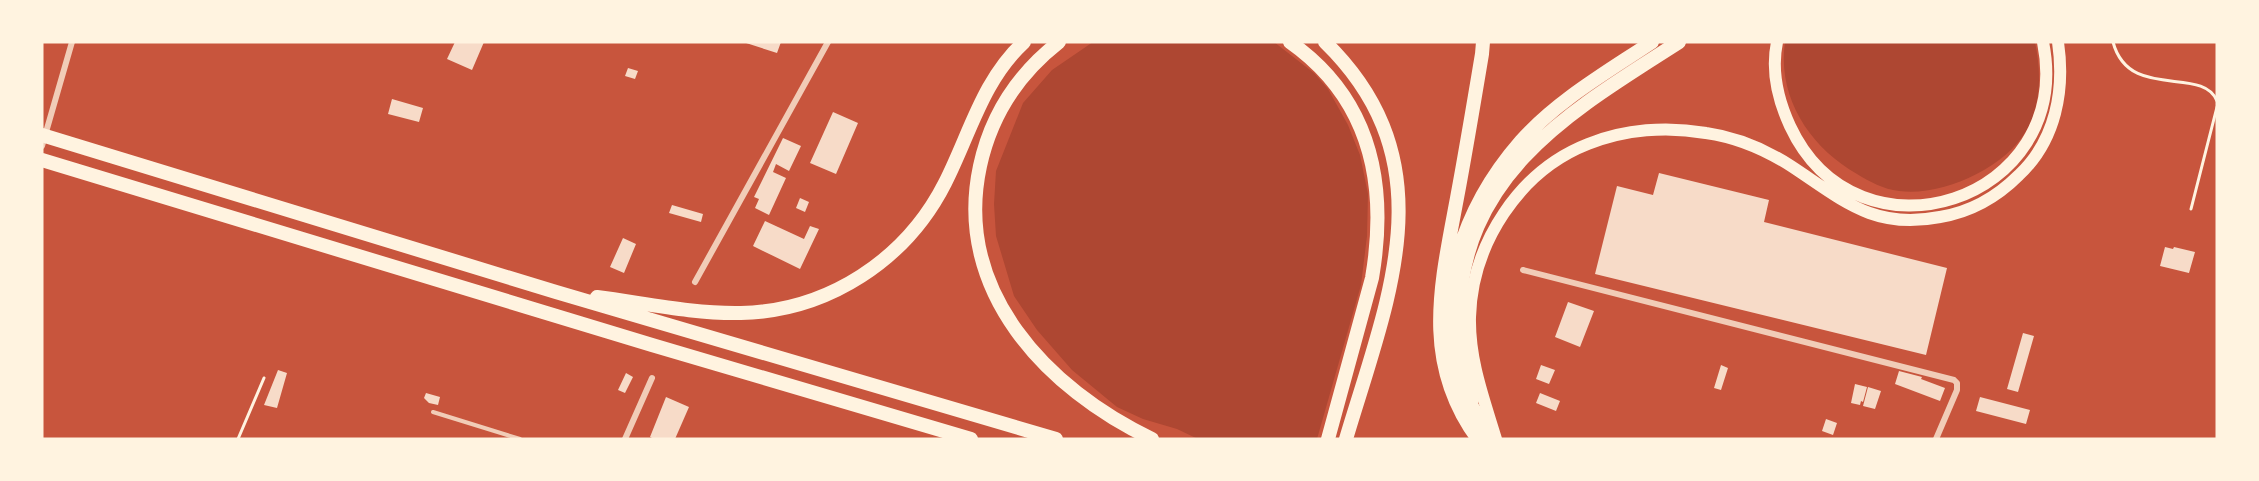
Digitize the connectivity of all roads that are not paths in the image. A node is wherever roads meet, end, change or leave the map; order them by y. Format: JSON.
{"nodes":[{"id":1,"x":72,"y":42,"type":"edge"},
{"id":2,"x":828,"y":42,"type":"edge"},
{"id":3,"x":1024,"y":42,"type":"edge"},
{"id":4,"x":1059,"y":42,"type":"edge"},
{"id":5,"x":1290,"y":42,"type":"edge"},
{"id":6,"x":1326,"y":42,"type":"edge"},
{"id":7,"x":1483,"y":42,"type":"edge"},
{"id":8,"x":1652,"y":42,"type":"edge"},
{"id":9,"x":1679,"y":42,"type":"edge"},
{"id":10,"x":1778,"y":42,"type":"edge"},
{"id":11,"x":2043,"y":42,"type":"edge"},
{"id":12,"x":2058,"y":42,"type":"edge"},
{"id":13,"x":42,"y":135,"type":"edge"},
{"id":14,"x":42,"y":146,"type":"edge"},
{"id":15,"x":42,"y":160,"type":"edge"},
{"id":16,"x":1490,"y":193,"type":"junction"},
{"id":17,"x":1523,"y":270,"type":"dead end"},
{"id":18,"x":695,"y":282,"type":"dead end"},
{"id":19,"x":556,"y":292,"type":"junction"},
{"id":20,"x":652,"y":378,"type":"dead end"},
{"id":21,"x":433,"y":412,"type":"dead end"},
{"id":22,"x":919,"y":424,"type":"junction"},
{"id":23,"x":520,"y":439,"type":"edge"},
{"id":24,"x":625,"y":439,"type":"edge"},
{"id":25,"x":950,"y":439,"type":"edge"},
{"id":26,"x":971,"y":439,"type":"edge"},
{"id":27,"x":1056,"y":439,"type":"edge"},
{"id":28,"x":1152,"y":439,"type":"edge"},
{"id":29,"x":1328,"y":439,"type":"edge"},
{"id":30,"x":1346,"y":439,"type":"edge"},
{"id":31,"x":1478,"y":439,"type":"edge"},
{"id":32,"x":1488,"y":439,"type":"edge"},
{"id":33,"x":1496,"y":439,"type":"edge"},
{"id":34,"x":1936,"y":439,"type":"edge"}],
"edges":[{"from":1,"to":14,"type":"street"},
{"from":2,"to":18,"type":"street"},
{"from":3,"to":19,"type":"highway"},
{"from":4,"to":28,"type":"highway"},
{"from":5,"to":29,"type":"highway"},
{"from":6,"to":30,"type":"highway"},
{"from":7,"to":31,"type":"highway"},
{"from":8,"to":16,"type":"highway"},
{"from":9,"to":16,"type":"highway"},
{"from":10,"to":11,"type":"highway"},
{"from":12,"to":33,"type":"highway"},
{"from":13,"to":19,"type":"highway"},
{"from":15,"to":22,"type":"highway"},
{"from":16,"to":32,"type":"highway"},
{"from":17,"to":34,"type":"street"},
{"from":19,"to":27,"type":"highway"},
{"from":20,"to":24,"type":"street"},
{"from":21,"to":23,"type":"lane"},
{"from":22,"to":25,"type":"highway"},
{"from":22,"to":26,"type":"highway"}]}
